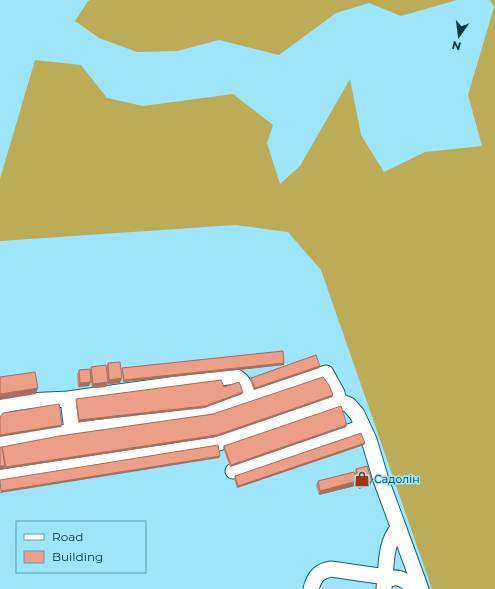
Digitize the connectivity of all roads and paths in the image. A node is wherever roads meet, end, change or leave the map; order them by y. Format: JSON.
{"nodes":[{"id":1,"x":68,"y":399,"type":"junction"},
{"id":2,"x":247,"y":399,"type":"junction"},
{"id":3,"x":339,"y":401,"type":"junction"},
{"id":4,"x":0,"y":409,"type":"edge"},
{"id":5,"x":363,"y":427,"type":"junction"},
{"id":6,"x":72,"y":431,"type":"junction"},
{"id":7,"x":0,"y":444,"type":"edge"},
{"id":8,"x":233,"y":471,"type":"dead end"},
{"id":9,"x":0,"y":477,"type":"edge"},
{"id":10,"x":398,"y":528,"type":"junction"},
{"id":11,"x":407,"y":552,"type":"junction"},
{"id":12,"x":384,"y":585,"type":"edge"},
{"id":13,"x":311,"y":589,"type":"edge"},
{"id":14,"x":417,"y":589,"type":"edge"},
{"id":15,"x":421,"y":589,"type":"edge"}],
"edges":[{"from":1,"to":2,"type":"lane"},
{"from":1,"to":4,"type":"lane"},
{"from":1,"to":6,"type":"lane"},
{"from":2,"to":3,"type":"lane"},
{"from":2,"to":6,"type":"lane"},
{"from":3,"to":5,"type":"lane"},
{"from":3,"to":9,"type":"lane"},
{"from":5,"to":8,"type":"lane"},
{"from":5,"to":10,"type":"lane"},
{"from":6,"to":7,"type":"lane"},
{"from":10,"to":11,"type":"lane"},
{"from":10,"to":12,"type":"lane"},
{"from":11,"to":12,"type":"lane"},
{"from":11,"to":15,"type":"lane"},
{"from":12,"to":13,"type":"lane"},
{"from":12,"to":14,"type":"lane"}]}
